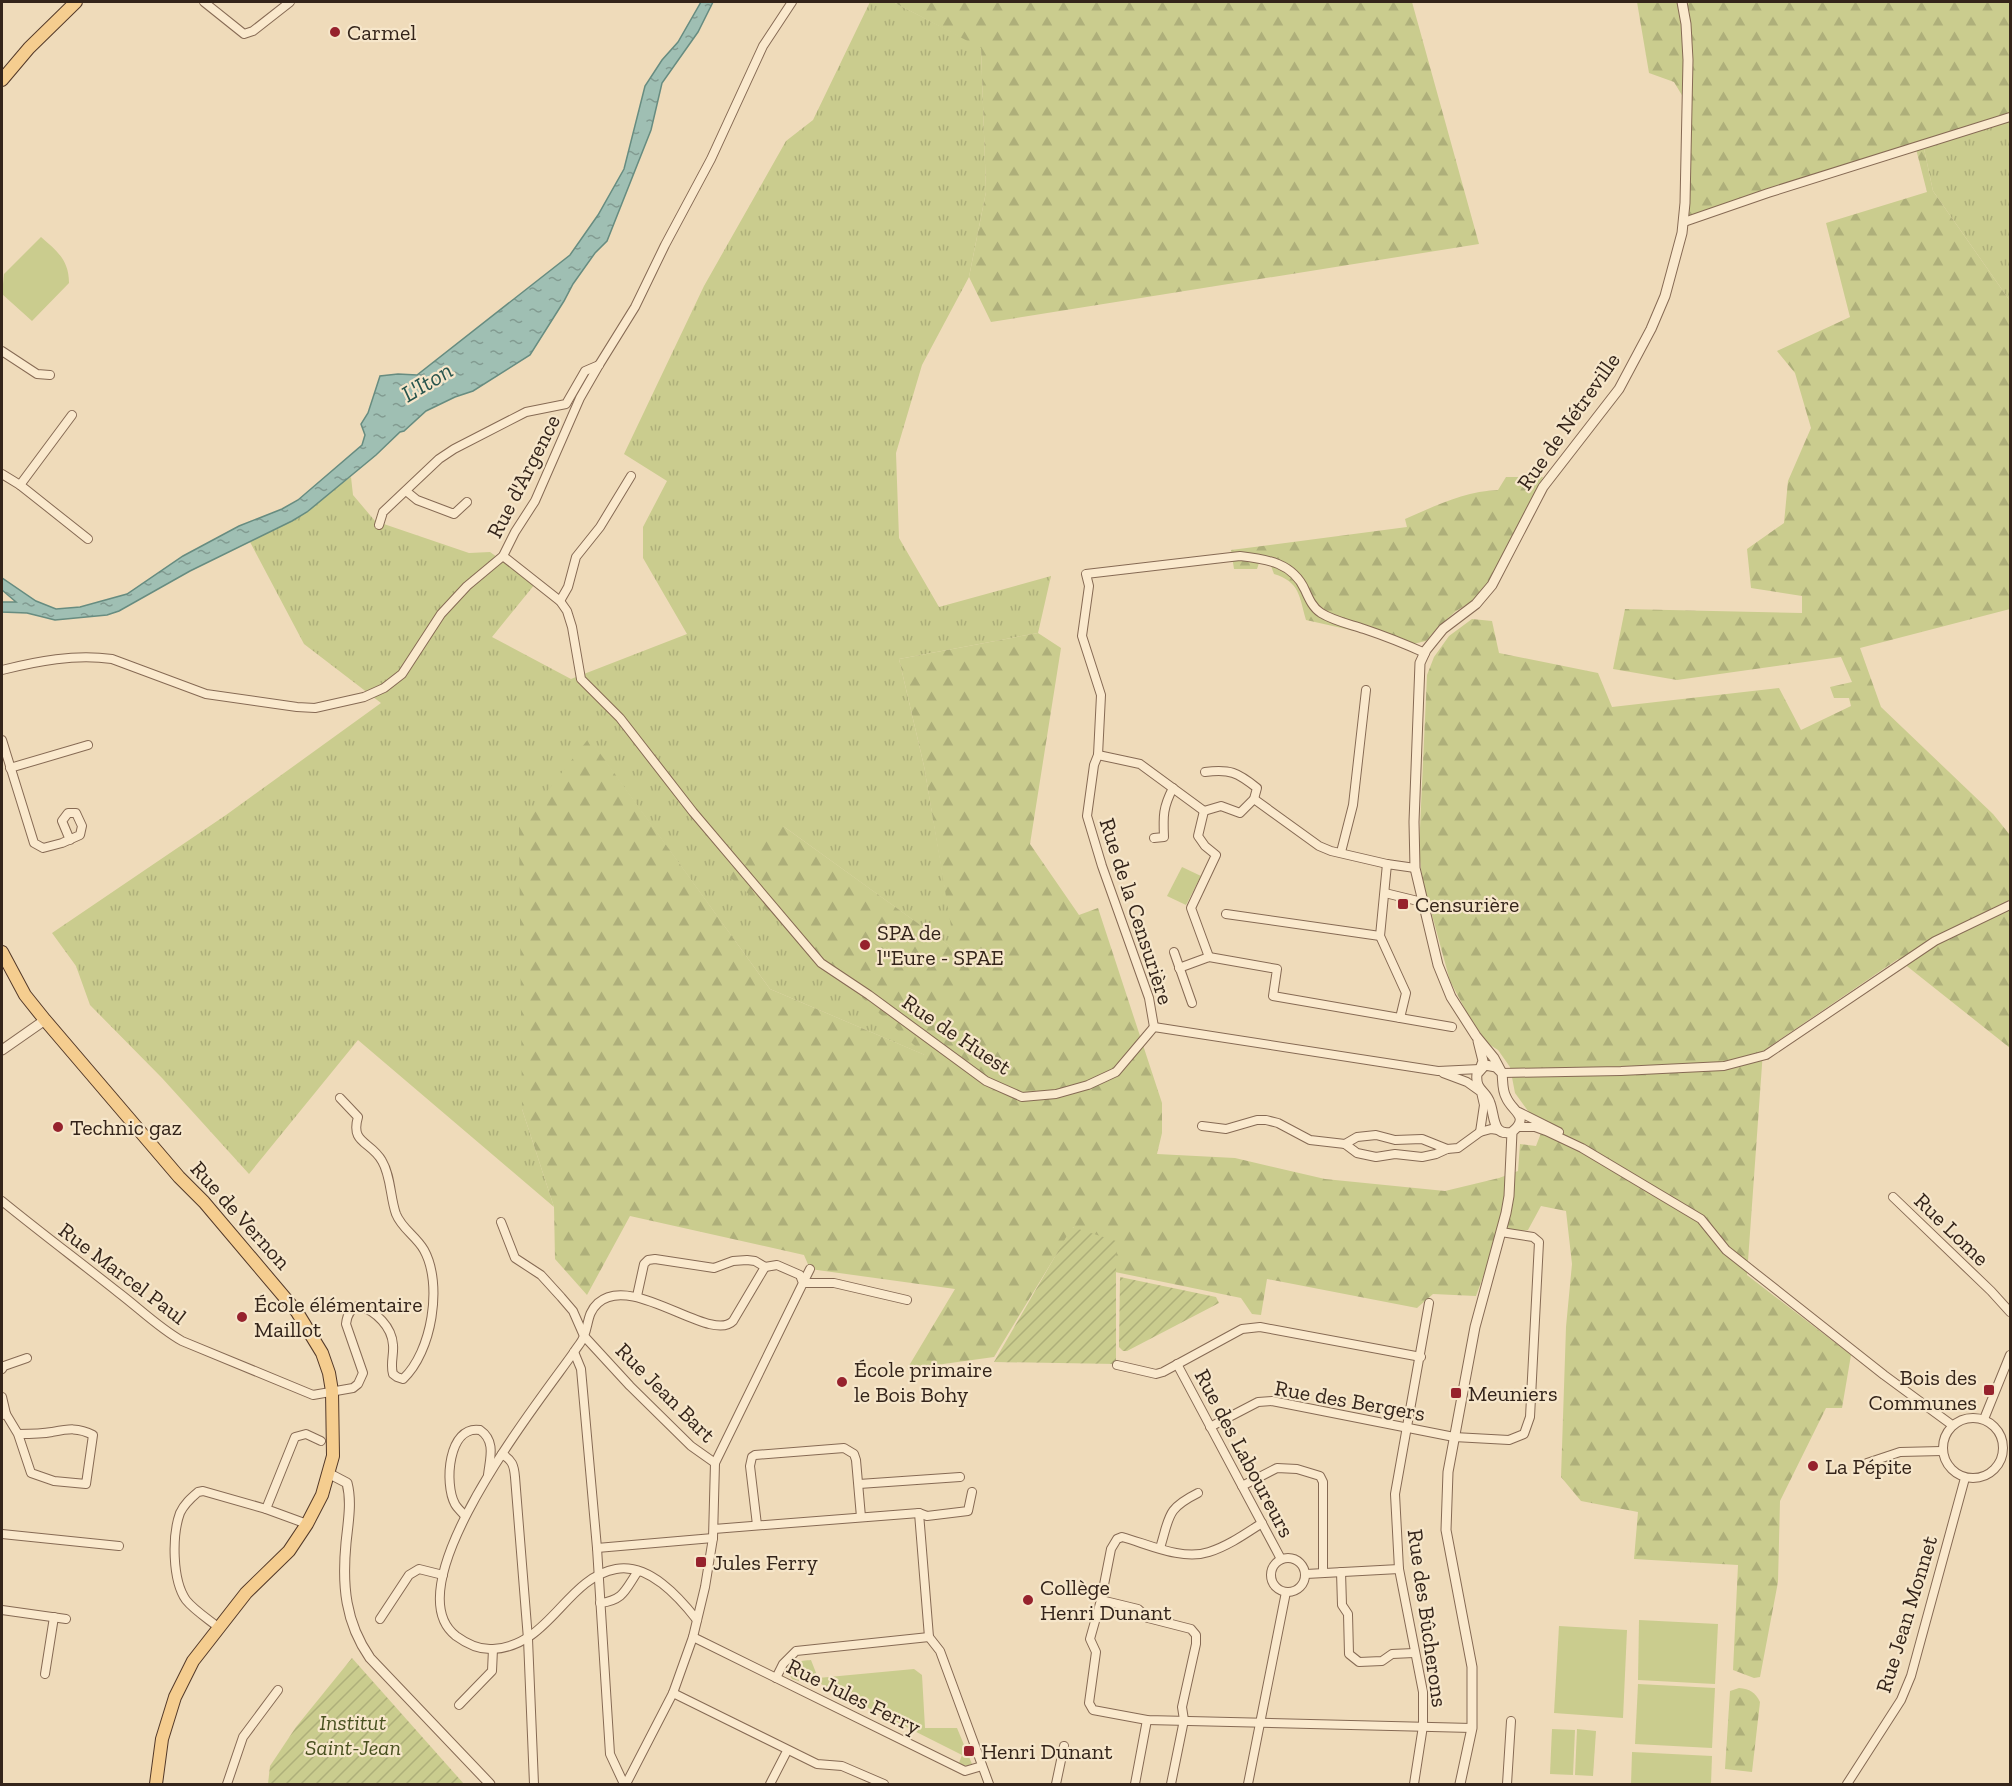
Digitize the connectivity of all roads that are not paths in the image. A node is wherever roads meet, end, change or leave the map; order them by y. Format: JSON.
{"nodes":[{"id":1,"x":76,"y":2,"type":"edge"},
{"id":2,"x":204,"y":2,"type":"edge"},
{"id":3,"x":290,"y":2,"type":"edge"},
{"id":4,"x":792,"y":2,"type":"edge"},
{"id":5,"x":1682,"y":2,"type":"edge"},
{"id":6,"x":2,"y":80,"type":"edge"},
{"id":7,"x":2010,"y":117,"type":"edge"},
{"id":8,"x":1684,"y":222,"type":"junction"},
{"id":9,"x":2,"y":351,"type":"edge"},
{"id":10,"x":599,"y":365,"type":"junction"},
{"id":11,"x":50,"y":375,"type":"dead end"},
{"id":12,"x":72,"y":415,"type":"dead end"},
{"id":13,"x":2,"y":474,"type":"edge"},
{"id":14,"x":631,"y":476,"type":"dead end"},
{"id":15,"x":20,"y":485,"type":"junction"},
{"id":16,"x":405,"y":491,"type":"junction"},
{"id":17,"x":467,"y":502,"type":"dead end"},
{"id":18,"x":379,"y":525,"type":"dead end"},
{"id":19,"x":88,"y":539,"type":"dead end"},
{"id":20,"x":503,"y":556,"type":"junction"},
{"id":21,"x":560,"y":601,"type":"junction"},
{"id":22,"x":1425,"y":653,"type":"junction"},
{"id":23,"x":2,"y":670,"type":"edge"},
{"id":24,"x":1366,"y":690,"type":"dead end"},
{"id":25,"x":2,"y":740,"type":"edge"},
{"id":26,"x":88,"y":745,"type":"dead end"},
{"id":27,"x":3,"y":750,"type":"edge"},
{"id":28,"x":1098,"y":755,"type":"junction"},
{"id":29,"x":10,"y":768,"type":"junction"},
{"id":30,"x":1204,"y":772,"type":"dead end"},
{"id":31,"x":1173,"y":788,"type":"junction"},
{"id":32,"x":1254,"y":799,"type":"junction"},
{"id":33,"x":1204,"y":811,"type":"junction"},
{"id":34,"x":1154,"y":838,"type":"dead end"},
{"id":35,"x":70,"y":840,"type":"dead end"},
{"id":36,"x":1341,"y":852,"type":"junction"},
{"id":37,"x":1387,"y":864,"type":"junction"},
{"id":38,"x":1415,"y":868,"type":"junction"},
{"id":39,"x":1385,"y":893,"type":"junction"},
{"id":40,"x":1422,"y":902,"type":"junction"},
{"id":41,"x":2010,"y":905,"type":"edge"},
{"id":42,"x":1226,"y":914,"type":"dead end"},
{"id":43,"x":1380,"y":936,"type":"junction"},
{"id":44,"x":2,"y":952,"type":"edge"},
{"id":45,"x":1174,"y":952,"type":"dead end"},
{"id":46,"x":1209,"y":957,"type":"junction"},
{"id":47,"x":1179,"y":968,"type":"junction"},
{"id":48,"x":1192,"y":1003,"type":"dead end"},
{"id":49,"x":1400,"y":1018,"type":"junction"},
{"id":50,"x":45,"y":1020,"type":"junction"},
{"id":51,"x":1154,"y":1027,"type":"junction"},
{"id":52,"x":1452,"y":1028,"type":"dead end"},
{"id":53,"x":1476,"y":1036,"type":"junction"},
{"id":54,"x":2,"y":1050,"type":"edge"},
{"id":55,"x":1480,"y":1069,"type":"junction"},
{"id":56,"x":1438,"y":1071,"type":"junction"},
{"id":57,"x":1502,"y":1073,"type":"junction"},
{"id":58,"x":1481,"y":1092,"type":"junction"},
{"id":59,"x":340,"y":1098,"type":"dead end"},
{"id":60,"x":1518,"y":1112,"type":"junction"},
{"id":61,"x":1202,"y":1126,"type":"dead end"},
{"id":62,"x":1498,"y":1130,"type":"junction"},
{"id":63,"x":1515,"y":1130,"type":"junction"},
{"id":64,"x":1480,"y":1132,"type":"junction"},
{"id":65,"x":1345,"y":1144,"type":"junction"},
{"id":66,"x":1582,"y":1148,"type":"junction"},
{"id":67,"x":1447,"y":1149,"type":"junction"},
{"id":68,"x":1893,"y":1197,"type":"dead end"},
{"id":69,"x":2,"y":1200,"type":"edge"},
{"id":70,"x":501,"y":1221,"type":"dead end"},
{"id":71,"x":1501,"y":1232,"type":"junction"},
{"id":72,"x":765,"y":1267,"type":"junction"},
{"id":73,"x":810,"y":1269,"type":"dead end"},
{"id":74,"x":803,"y":1283,"type":"junction"},
{"id":75,"x":637,"y":1296,"type":"junction"},
{"id":76,"x":906,"y":1300,"type":"dead end"},
{"id":77,"x":1430,"y":1303,"type":"dead end"},
{"id":78,"x":2010,"y":1312,"type":"edge"},
{"id":79,"x":584,"y":1336,"type":"junction"},
{"id":80,"x":574,"y":1352,"type":"junction"},
{"id":81,"x":2010,"y":1355,"type":"edge"},
{"id":82,"x":1420,"y":1357,"type":"junction"},
{"id":83,"x":27,"y":1358,"type":"dead end"},
{"id":84,"x":1177,"y":1364,"type":"junction"},
{"id":85,"x":1117,"y":1365,"type":"dead end"},
{"id":86,"x":2,"y":1369,"type":"edge"},
{"id":87,"x":332,"y":1391,"type":"junction"},
{"id":88,"x":2,"y":1397,"type":"edge"},
{"id":89,"x":4,"y":1415,"type":"edge"},
{"id":90,"x":1984,"y":1419,"type":"junction"},
{"id":91,"x":1952,"y":1425,"type":"junction"},
{"id":92,"x":1210,"y":1427,"type":"junction"},
{"id":93,"x":1406,"y":1428,"type":"junction"},
{"id":94,"x":18,"y":1434,"type":"junction"},
{"id":95,"x":1454,"y":1437,"type":"junction"},
{"id":96,"x":321,"y":1441,"type":"dead end"},
{"id":97,"x":1942,"y":1451,"type":"junction"},
{"id":98,"x":502,"y":1454,"type":"junction"},
{"id":99,"x":2006,"y":1457,"type":"edge"},
{"id":100,"x":715,"y":1463,"type":"junction"},
{"id":101,"x":1867,"y":1463,"type":"dead end"},
{"id":102,"x":328,"y":1473,"type":"junction"},
{"id":103,"x":488,"y":1476,"type":"junction"},
{"id":104,"x":960,"y":1477,"type":"dead end"},
{"id":105,"x":1965,"y":1478,"type":"junction"},
{"id":106,"x":859,"y":1484,"type":"junction"},
{"id":107,"x":1242,"y":1486,"type":"junction"},
{"id":108,"x":972,"y":1492,"type":"dead end"},
{"id":109,"x":1198,"y":1493,"type":"dead end"},
{"id":110,"x":266,"y":1509,"type":"junction"},
{"id":111,"x":919,"y":1513,"type":"junction"},
{"id":112,"x":465,"y":1516,"type":"junction"},
{"id":113,"x":861,"y":1518,"type":"junction"},
{"id":114,"x":1262,"y":1523,"type":"junction"},
{"id":115,"x":307,"y":1524,"type":"junction"},
{"id":116,"x":757,"y":1525,"type":"junction"},
{"id":117,"x":714,"y":1529,"type":"junction"},
{"id":118,"x":2,"y":1534,"type":"edge"},
{"id":119,"x":713,"y":1538,"type":"junction"},
{"id":120,"x":119,"y":1546,"type":"dead end"},
{"id":121,"x":597,"y":1548,"type":"junction"},
{"id":122,"x":1160,"y":1548,"type":"junction"},
{"id":123,"x":1281,"y":1559,"type":"junction"},
{"id":124,"x":1399,"y":1569,"type":"junction"},
{"id":125,"x":638,"y":1571,"type":"junction"},
{"id":126,"x":1341,"y":1572,"type":"junction"},
{"id":127,"x":1323,"y":1573,"type":"junction"},
{"id":128,"x":1306,"y":1574,"type":"junction"},
{"id":129,"x":443,"y":1575,"type":"junction"},
{"id":130,"x":599,"y":1575,"type":"junction"},
{"id":131,"x":1286,"y":1592,"type":"junction"},
{"id":132,"x":1101,"y":1600,"type":"junction"},
{"id":133,"x":600,"y":1603,"type":"junction"},
{"id":134,"x":2,"y":1610,"type":"edge"},
{"id":135,"x":54,"y":1617,"type":"junction"},
{"id":136,"x":66,"y":1619,"type":"dead end"},
{"id":137,"x":380,"y":1619,"type":"dead end"},
{"id":138,"x":697,"y":1620,"type":"junction"},
{"id":139,"x":218,"y":1627,"type":"junction"},
{"id":140,"x":693,"y":1637,"type":"junction"},
{"id":141,"x":929,"y":1637,"type":"junction"},
{"id":142,"x":528,"y":1639,"type":"junction"},
{"id":143,"x":493,"y":1649,"type":"junction"},
{"id":144,"x":1414,"y":1653,"type":"junction"},
{"id":145,"x":45,"y":1674,"type":"dead end"},
{"id":146,"x":776,"y":1678,"type":"junction"},
{"id":147,"x":278,"y":1690,"type":"dead end"},
{"id":148,"x":673,"y":1693,"type":"junction"},
{"id":149,"x":459,"y":1705,"type":"dead end"},
{"id":150,"x":1147,"y":1720,"type":"junction"},
{"id":151,"x":1184,"y":1720,"type":"junction"},
{"id":152,"x":1511,"y":1721,"type":"dead end"},
{"id":153,"x":1261,"y":1722,"type":"junction"},
{"id":154,"x":1424,"y":1726,"type":"junction"},
{"id":155,"x":1472,"y":1728,"type":"junction"},
{"id":156,"x":1064,"y":1746,"type":"dead end"},
{"id":157,"x":787,"y":1751,"type":"junction"},
{"id":158,"x":982,"y":1766,"type":"junction"},
{"id":159,"x":156,"y":1785,"type":"edge"},
{"id":160,"x":227,"y":1785,"type":"edge"},
{"id":161,"x":490,"y":1785,"type":"edge"},
{"id":162,"x":534,"y":1785,"type":"edge"},
{"id":163,"x":625,"y":1785,"type":"edge"},
{"id":164,"x":770,"y":1785,"type":"edge"},
{"id":165,"x":884,"y":1785,"type":"edge"},
{"id":166,"x":989,"y":1785,"type":"edge"},
{"id":167,"x":1056,"y":1785,"type":"edge"},
{"id":168,"x":1135,"y":1785,"type":"edge"},
{"id":169,"x":1171,"y":1785,"type":"edge"},
{"id":170,"x":1248,"y":1785,"type":"edge"},
{"id":171,"x":1413,"y":1785,"type":"edge"},
{"id":172,"x":1460,"y":1785,"type":"edge"},
{"id":173,"x":1507,"y":1785,"type":"edge"},
{"id":174,"x":1847,"y":1785,"type":"edge"}],
"edges":[{"from":1,"to":6,"type":"main road"},
{"from":2,"to":3,"type":"street"},
{"from":4,"to":10,"type":"street","name":"Rue d'Argence"},
{"from":5,"to":8,"type":"street","name":"Rue de Nétreville"},
{"from":7,"to":8,"type":"street"},
{"from":8,"to":22,"type":"street","name":"Rue de Nétreville"},
{"from":9,"to":11,"type":"street"},
{"from":10,"to":16,"type":"street"},
{"from":10,"to":20,"type":"street","name":"Rue d'Argence"},
{"from":12,"to":15,"type":"street"},
{"from":13,"to":15,"type":"street"},
{"from":14,"to":21,"type":"street"},
{"from":15,"to":19,"type":"street"},
{"from":16,"to":17,"type":"street"},
{"from":16,"to":18,"type":"street"},
{"from":20,"to":21,"type":"street","name":"Rue de Huest"},
{"from":20,"to":23,"type":"street","name":"Rue d'Argence"},
{"from":21,"to":51,"type":"street","name":"Rue de Huest"},
{"from":22,"to":28,"type":"street","name":"Rue de la Censurière"},
{"from":22,"to":38,"type":"street"},
{"from":24,"to":36,"type":"street"},
{"from":25,"to":27,"type":"street"},
{"from":26,"to":29,"type":"street"},
{"from":27,"to":29,"type":"street"},
{"from":28,"to":31,"type":"street"},
{"from":28,"to":51,"type":"street","name":"Rue de la Censurière"},
{"from":29,"to":35,"type":"street"},
{"from":30,"to":32,"type":"street"},
{"from":31,"to":33,"type":"street"},
{"from":31,"to":34,"type":"street"},
{"from":32,"to":33,"type":"street"},
{"from":32,"to":36,"type":"street"},
{"from":33,"to":46,"type":"street"},
{"from":36,"to":37,"type":"street"},
{"from":37,"to":38,"type":"street"},
{"from":37,"to":39,"type":"street"},
{"from":38,"to":40,"type":"street"},
{"from":39,"to":40,"type":"street"},
{"from":39,"to":43,"type":"street"},
{"from":40,"to":53,"type":"street"},
{"from":41,"to":57,"type":"street"},
{"from":42,"to":43,"type":"street"},
{"from":43,"to":49,"type":"street"},
{"from":44,"to":50,"type":"main road","name":"Rue de Vernon"},
{"from":45,"to":47,"type":"street"},
{"from":46,"to":47,"type":"street"},
{"from":46,"to":49,"type":"street"},
{"from":47,"to":48,"type":"street"},
{"from":49,"to":52,"type":"street"},
{"from":50,"to":54,"type":"street"},
{"from":50,"to":87,"type":"main road","name":"Rue de Vernon"},
{"from":51,"to":56,"type":"street"},
{"from":53,"to":55,"type":"street"},
{"from":53,"to":57,"type":"street"},
{"from":55,"to":56,"type":"street"},
{"from":55,"to":57,"type":"street"},
{"from":55,"to":58,"type":"street"},
{"from":56,"to":58,"type":"street"},
{"from":57,"to":60,"type":"street"},
{"from":58,"to":62,"type":"street"},
{"from":58,"to":64,"type":"street"},
{"from":59,"to":87,"type":"street","name":"Rue Marcel Paul"},
{"from":60,"to":63,"type":"street"},
{"from":60,"to":66,"type":"street"},
{"from":61,"to":65,"type":"street"},
{"from":62,"to":63,"type":"street"},
{"from":62,"to":64,"type":"street"},
{"from":63,"to":66,"type":"street"},
{"from":63,"to":71,"type":"street"},
{"from":64,"to":67,"type":"street"},
{"from":65,"to":67,"type":"street"},
{"from":65,"to":67,"type":"street"},
{"from":66,"to":91,"type":"street"},
{"from":68,"to":78,"type":"street","name":"Rue Lome"},
{"from":69,"to":87,"type":"street","name":"Rue Marcel Paul"},
{"from":70,"to":79,"type":"street","name":"Rue Jean Bart"},
{"from":71,"to":95,"type":"street"},
{"from":71,"to":95,"type":"street","name":"Rue des Bergers"},
{"from":72,"to":74,"type":"street"},
{"from":72,"to":75,"type":"street"},
{"from":72,"to":75,"type":"street"},
{"from":73,"to":74,"type":"street"},
{"from":74,"to":76,"type":"street"},
{"from":74,"to":100,"type":"street"},
{"from":75,"to":79,"type":"street"},
{"from":77,"to":82,"type":"street","name":"Rue des Bûcherons"},
{"from":79,"to":80,"type":"street"},
{"from":79,"to":100,"type":"street","name":"Rue Jean Bart"},
{"from":80,"to":98,"type":"street"},
{"from":80,"to":121,"type":"street"},
{"from":81,"to":90,"type":"street"},
{"from":82,"to":84,"type":"street"},
{"from":82,"to":93,"type":"street","name":"Rue des Bûcherons"},
{"from":83,"to":86,"type":"street"},
{"from":84,"to":85,"type":"street"},
{"from":84,"to":92,"type":"street","name":"Rue des Laboureurs"},
{"from":87,"to":102,"type":"main road","name":"Rue de Vernon"},
{"from":88,"to":89,"type":"street"},
{"from":89,"to":94,"type":"street"},
{"from":90,"to":91,"type":"street"},
{"from":90,"to":99,"type":"street"},
{"from":91,"to":97,"type":"street"},
{"from":92,"to":93,"type":"street","name":"Rue des Bergers"},
{"from":92,"to":107,"type":"street","name":"Rue des Laboureurs"},
{"from":93,"to":95,"type":"street","name":"Rue des Bergers"},
{"from":93,"to":124,"type":"street","name":"Rue des Bûcherons"},
{"from":94,"to":94,"type":"street"},
{"from":95,"to":155,"type":"street"},
{"from":96,"to":110,"type":"street"},
{"from":97,"to":101,"type":"street"},
{"from":97,"to":105,"type":"street"},
{"from":98,"to":103,"type":"street"},
{"from":98,"to":142,"type":"street"},
{"from":99,"to":105,"type":"street"},
{"from":100,"to":117,"type":"street","name":"Rue Jean Bart"},
{"from":102,"to":115,"type":"main road","name":"Rue de Vernon"},
{"from":102,"to":161,"type":"street"},
{"from":103,"to":112,"type":"street"},
{"from":103,"to":112,"type":"street"},
{"from":104,"to":106,"type":"street"},
{"from":105,"to":174,"type":"street","name":"Rue Jean Monnet"},
{"from":106,"to":113,"type":"street"},
{"from":106,"to":116,"type":"street"},
{"from":107,"to":114,"type":"street","name":"Rue des Laboureurs"},
{"from":107,"to":127,"type":"street"},
{"from":108,"to":111,"type":"street"},
{"from":109,"to":122,"type":"street"},
{"from":110,"to":115,"type":"street"},
{"from":110,"to":139,"type":"street"},
{"from":111,"to":113,"type":"street"},
{"from":111,"to":141,"type":"street"},
{"from":112,"to":129,"type":"street"},
{"from":113,"to":116,"type":"street"},
{"from":114,"to":122,"type":"street"},
{"from":114,"to":123,"type":"street","name":"Rue des Laboureurs"},
{"from":115,"to":139,"type":"main road","name":"Rue de Vernon"},
{"from":116,"to":117,"type":"street"},
{"from":117,"to":119,"type":"street","name":"Rue Jean Bart"},
{"from":118,"to":120,"type":"street"},
{"from":119,"to":121,"type":"street"},
{"from":119,"to":138,"type":"street","name":"Rue Jean Bart"},
{"from":121,"to":130,"type":"street"},
{"from":122,"to":132,"type":"street"},
{"from":123,"to":128,"type":"street","name":"Rue des Laboureurs"},
{"from":123,"to":131,"type":"street","name":"Rue des Laboureurs"},
{"from":124,"to":126,"type":"street"},
{"from":124,"to":144,"type":"street","name":"Rue des Bûcherons"},
{"from":125,"to":130,"type":"street"},
{"from":125,"to":133,"type":"street"},
{"from":125,"to":138,"type":"street"},
{"from":126,"to":127,"type":"street"},
{"from":126,"to":144,"type":"street"},
{"from":127,"to":128,"type":"street"},
{"from":128,"to":131,"type":"street"},
{"from":129,"to":137,"type":"street"},
{"from":129,"to":143,"type":"street"},
{"from":130,"to":133,"type":"street"},
{"from":130,"to":142,"type":"street"},
{"from":131,"to":153,"type":"street"},
{"from":132,"to":150,"type":"street"},
{"from":132,"to":151,"type":"street"},
{"from":133,"to":163,"type":"street"},
{"from":134,"to":135,"type":"street"},
{"from":135,"to":136,"type":"street"},
{"from":135,"to":145,"type":"street"},
{"from":138,"to":140,"type":"street","name":"Rue Jean Bart"},
{"from":139,"to":159,"type":"main road","name":"Rue de Vernon"},
{"from":140,"to":146,"type":"street","name":"Rue Jules Ferry"},
{"from":140,"to":148,"type":"street","name":"Rue Jean Bart"},
{"from":141,"to":146,"type":"street"},
{"from":141,"to":158,"type":"street"},
{"from":142,"to":143,"type":"street"},
{"from":142,"to":162,"type":"street"},
{"from":143,"to":149,"type":"street"},
{"from":144,"to":154,"type":"street","name":"Rue des Bûcherons"},
{"from":146,"to":158,"type":"street","name":"Rue Jules Ferry"},
{"from":147,"to":160,"type":"street"},
{"from":148,"to":157,"type":"street"},
{"from":148,"to":163,"type":"street","name":"Rue Jean Bart"},
{"from":150,"to":151,"type":"street"},
{"from":150,"to":168,"type":"street"},
{"from":151,"to":153,"type":"street"},
{"from":151,"to":169,"type":"street"},
{"from":152,"to":173,"type":"street"},
{"from":153,"to":154,"type":"street"},
{"from":153,"to":170,"type":"street"},
{"from":154,"to":155,"type":"street"},
{"from":154,"to":171,"type":"street","name":"Rue des Bûcherons"},
{"from":155,"to":172,"type":"street"},
{"from":156,"to":167,"type":"street"},
{"from":157,"to":164,"type":"street"},
{"from":157,"to":165,"type":"street"},
{"from":158,"to":166,"type":"street"}]}
